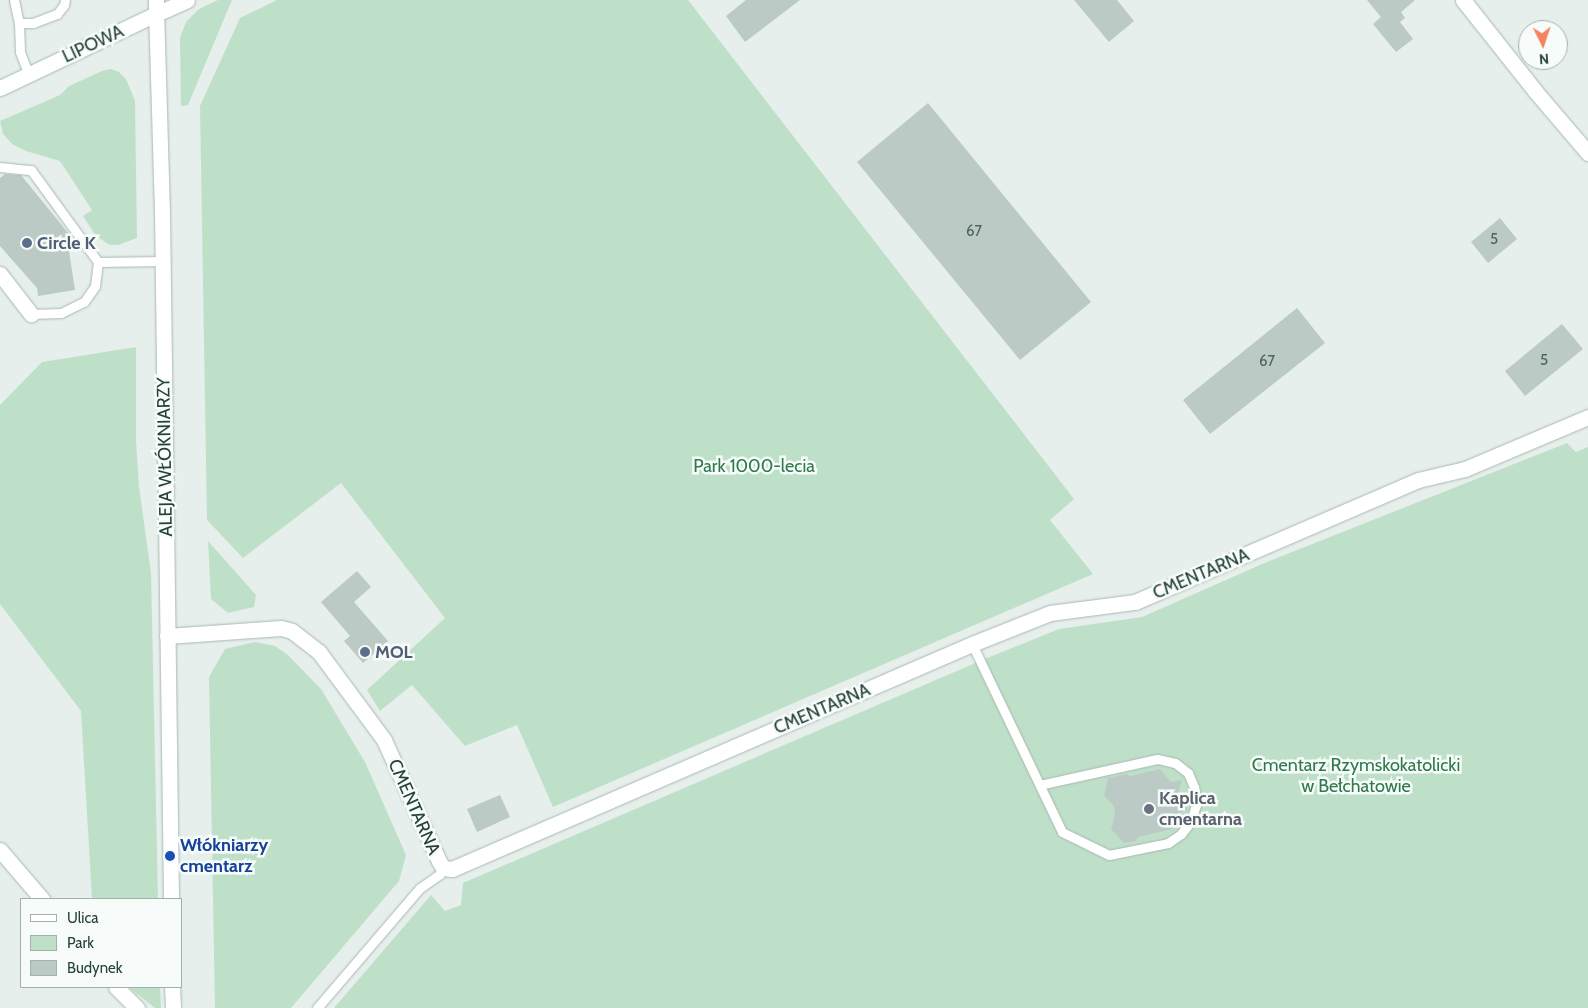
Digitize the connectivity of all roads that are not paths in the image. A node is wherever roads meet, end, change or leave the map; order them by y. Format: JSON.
{"nodes":[{"id":1,"x":14,"y":0,"type":"edge"},
{"id":2,"x":65,"y":0,"type":"edge"},
{"id":3,"x":187,"y":0,"type":"edge"},
{"id":4,"x":1463,"y":0,"type":"edge"},
{"id":5,"x":156,"y":7,"type":"edge"},
{"id":6,"x":19,"y":23,"type":"junction"},
{"id":7,"x":29,"y":75,"type":"junction"},
{"id":8,"x":0,"y":88,"type":"edge"},
{"id":9,"x":1588,"y":153,"type":"edge"},
{"id":10,"x":0,"y":167,"type":"edge"},
{"id":11,"x":162,"y":261,"type":"junction"},
{"id":12,"x":98,"y":262,"type":"junction"},
{"id":13,"x":0,"y":274,"type":"edge"},
{"id":14,"x":5,"y":292,"type":"edge"},
{"id":15,"x":31,"y":314,"type":"joint"},
{"id":16,"x":1588,"y":417,"type":"edge"},
{"id":17,"x":167,"y":636,"type":"junction"},
{"id":18,"x":972,"y":644,"type":"junction"},
{"id":19,"x":1040,"y":785,"type":"junction"},
{"id":20,"x":0,"y":850,"type":"edge"},
{"id":21,"x":443,"y":868,"type":"junction"},
{"id":22,"x":41,"y":898,"type":"edge"},
{"id":23,"x":171,"y":898,"type":"edge"},
{"id":24,"x":117,"y":988,"type":"edge"},
{"id":25,"x":172,"y":988,"type":"edge"},
{"id":26,"x":137,"y":1008,"type":"edge"},
{"id":27,"x":173,"y":1008,"type":"edge"},
{"id":28,"x":317,"y":1008,"type":"edge"}],
"edges":[{"from":1,"to":6,"type":"lane"},
{"from":2,"to":6,"type":"lane"},
{"from":3,"to":5,"type":"street","name":"LIPOWA"},
{"from":4,"to":9,"type":"street"},
{"from":5,"to":7,"type":"street","name":"LIPOWA"},
{"from":5,"to":11,"type":"street","name":"ALEJA WŁÓKNIARZY"},
{"from":6,"to":7,"type":"lane"},
{"from":7,"to":8,"type":"street","name":"LIPOWA"},
{"from":10,"to":12,"type":"lane"},
{"from":11,"to":12,"type":"lane"},
{"from":11,"to":17,"type":"street","name":"ALEJA WŁÓKNIARZY"},
{"from":12,"to":15,"type":"lane"},
{"from":13,"to":14,"type":"street"},
{"from":14,"to":15,"type":"street"},
{"from":16,"to":18,"type":"street","name":"CMENTARNA"},
{"from":17,"to":21,"type":"street","name":"CMENTARNA"},
{"from":17,"to":23,"type":"street","name":"ALEJA WŁÓKNIARZY"},
{"from":18,"to":19,"type":"lane"},
{"from":18,"to":21,"type":"street","name":"CMENTARNA"},
{"from":19,"to":19,"type":"lane"},
{"from":20,"to":22,"type":"street"},
{"from":21,"to":28,"type":"lane"},
{"from":24,"to":26,"type":"street"},
{"from":25,"to":27,"type":"street"}]}
